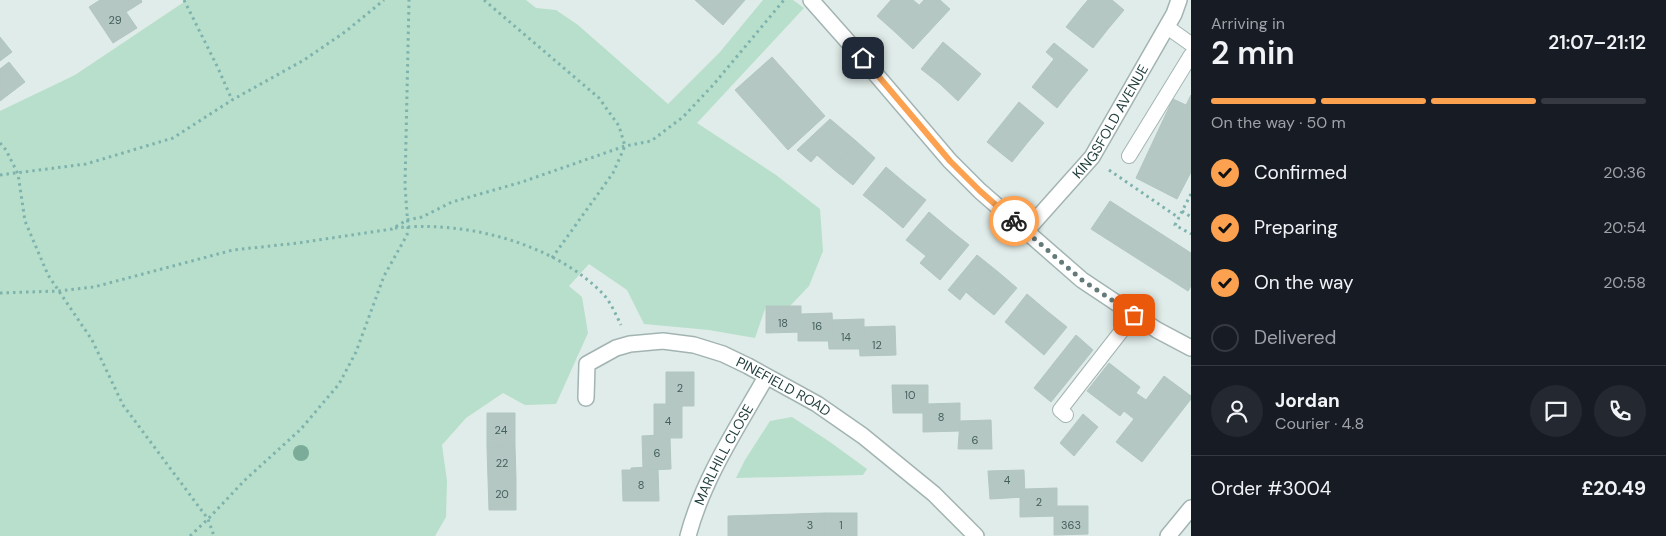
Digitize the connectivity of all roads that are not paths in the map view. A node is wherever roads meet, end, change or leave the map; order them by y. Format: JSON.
{"nodes":[{"id":1,"x":810,"y":0,"type":"edge"},
{"id":2,"x":1180,"y":0,"type":"edge"},
{"id":3,"x":1166,"y":27,"type":"junction"},
{"id":4,"x":1191,"y":44,"type":"edge"},
{"id":5,"x":1191,"y":55,"type":"edge"},
{"id":6,"x":1129,"y":156,"type":"dead end"},
{"id":7,"x":1026,"y":232,"type":"junction"},
{"id":8,"x":1134,"y":315,"type":"junction"},
{"id":9,"x":1191,"y":348,"type":"edge"},
{"id":10,"x":766,"y":377,"type":"junction"},
{"id":11,"x":586,"y":398,"type":"dead end"},
{"id":12,"x":1066,"y":415,"type":"dead end"},
{"id":13,"x":1189,"y":517,"type":"edge"},
{"id":14,"x":688,"y":536,"type":"edge"},
{"id":15,"x":976,"y":536,"type":"edge"},
{"id":16,"x":1168,"y":536,"type":"edge"}],
"edges":[{"from":1,"to":7,"type":"street"},
{"from":2,"to":3,"type":"street","name":"KINGSFOLD AVENUE"},
{"from":3,"to":4,"type":"lane"},
{"from":3,"to":7,"type":"street","name":"KINGSFOLD AVENUE"},
{"from":5,"to":6,"type":"lane"},
{"from":7,"to":8,"type":"street"},
{"from":8,"to":9,"type":"street"},
{"from":8,"to":12,"type":"lane"},
{"from":10,"to":11,"type":"street","name":"PINEFIELD ROAD"},
{"from":10,"to":14,"type":"street","name":"MARLHILL CLOSE"},
{"from":10,"to":15,"type":"street","name":"PINEFIELD ROAD"},
{"from":13,"to":16,"type":"street"}]}
